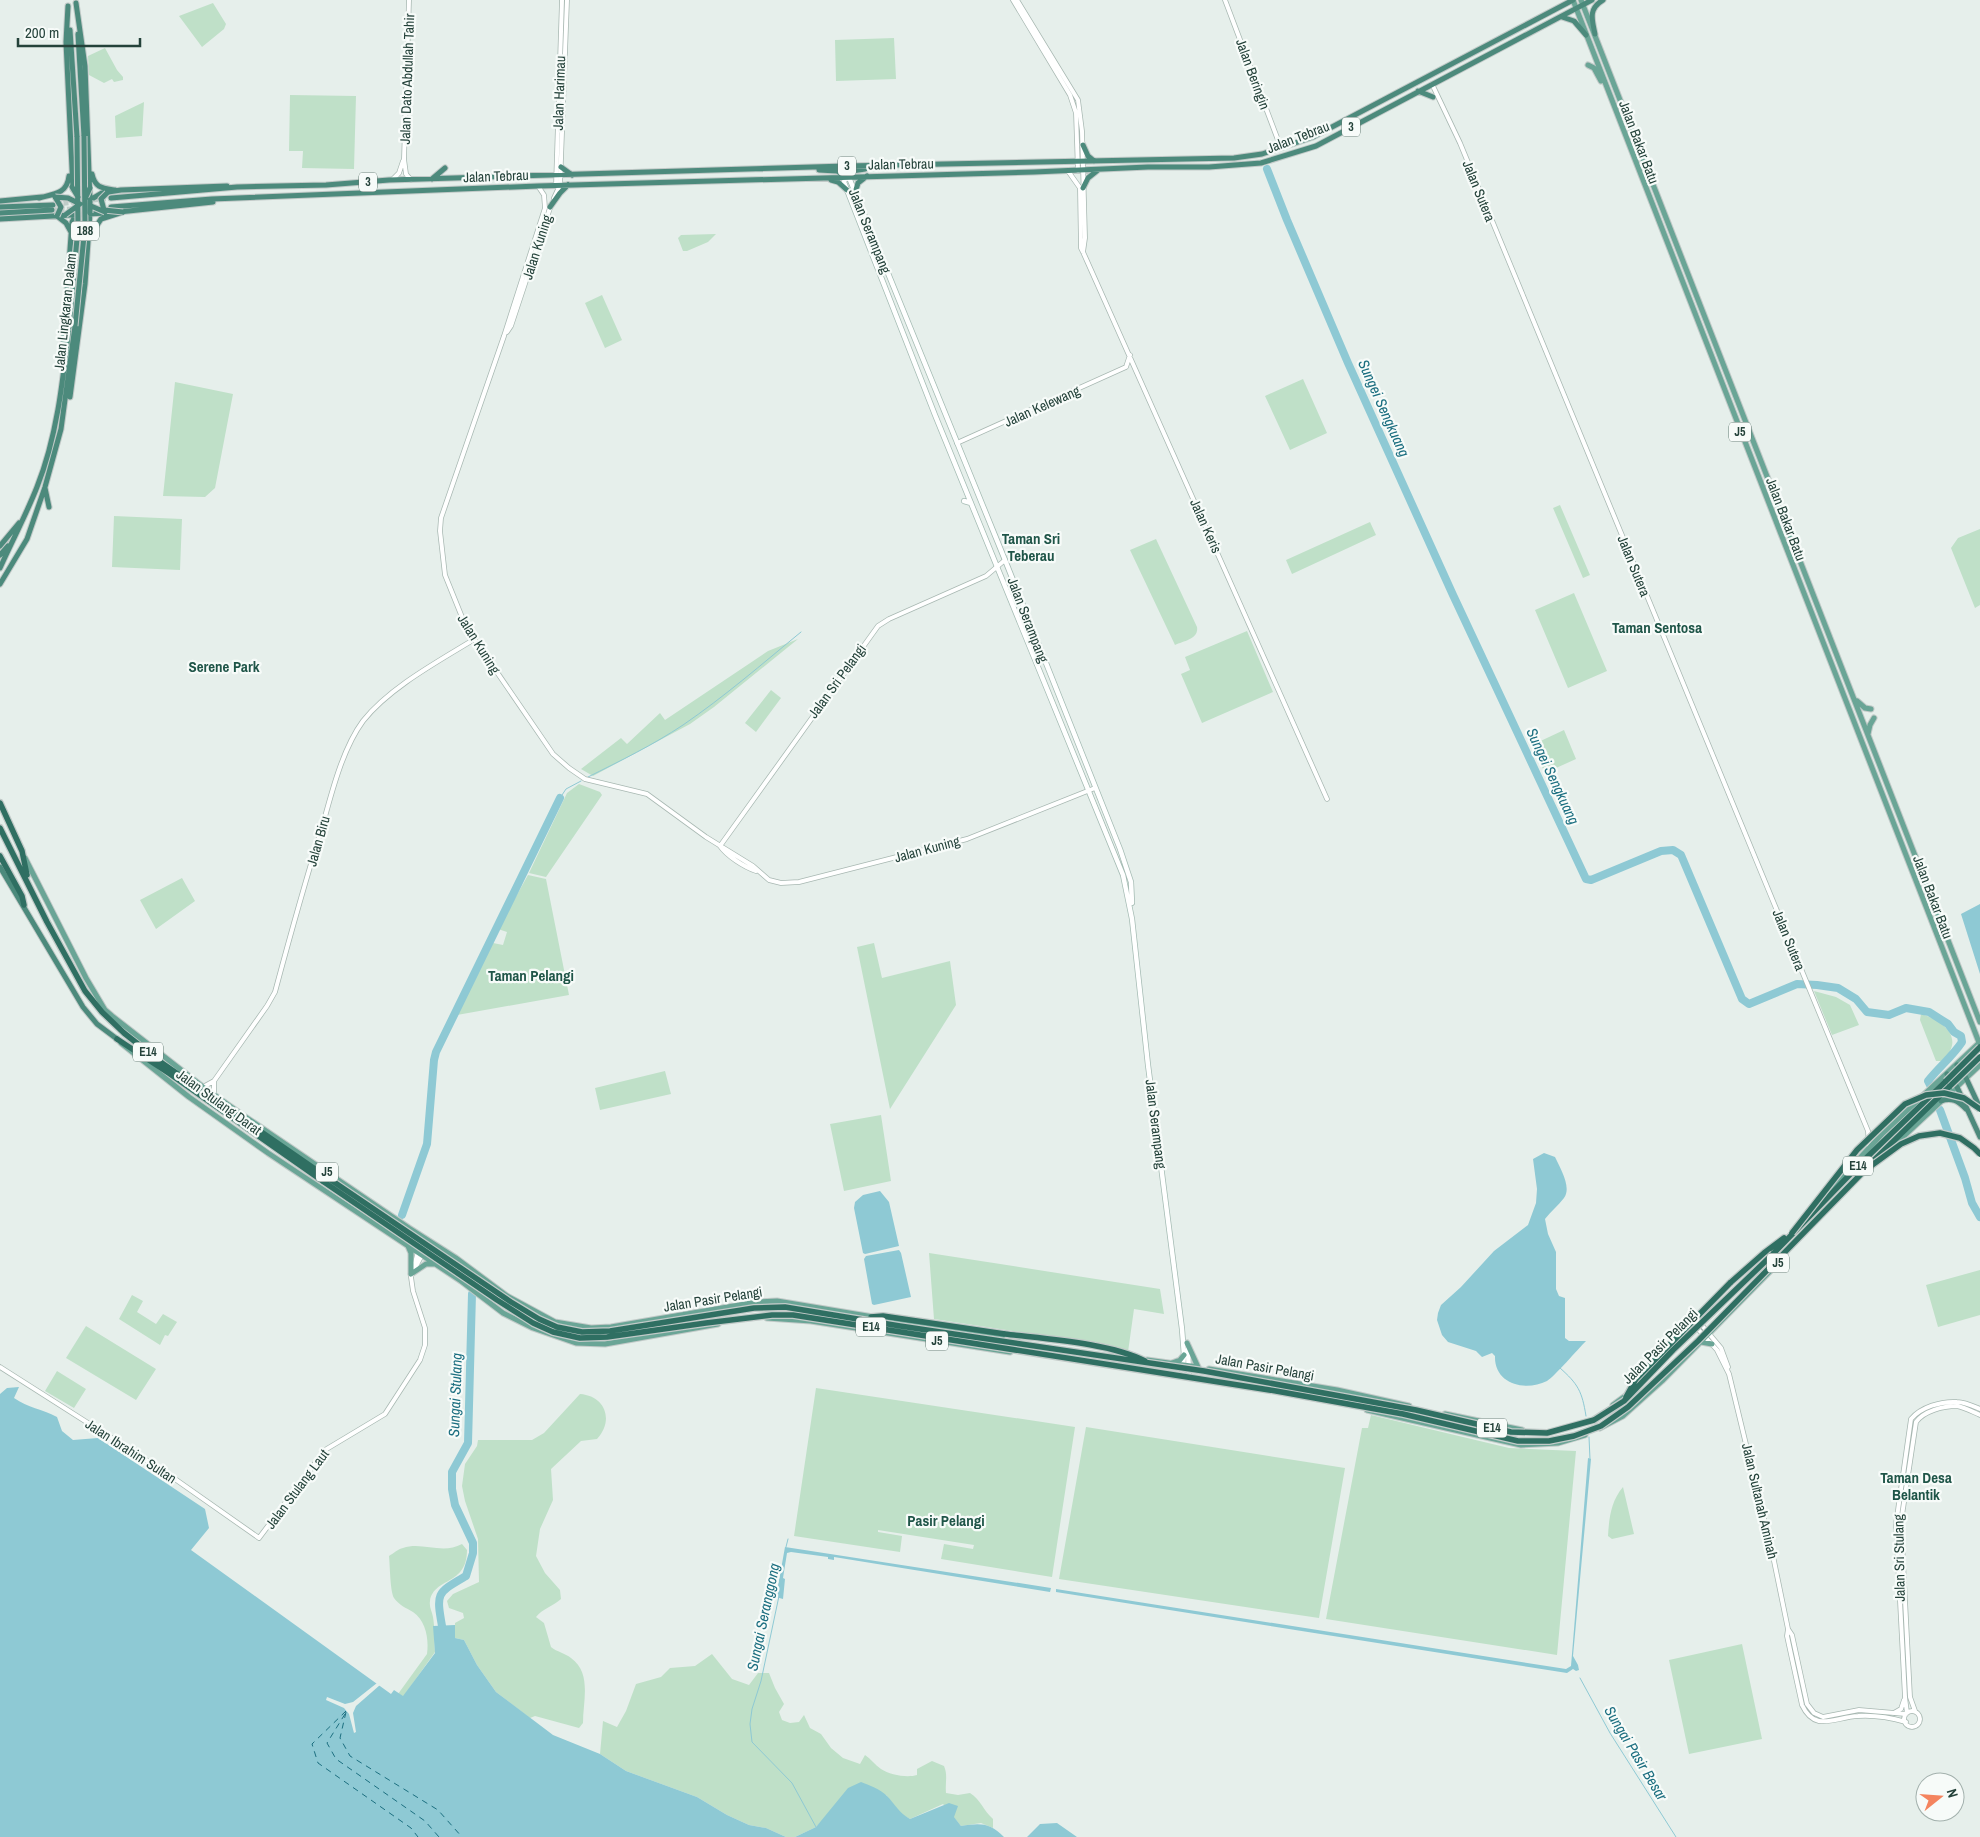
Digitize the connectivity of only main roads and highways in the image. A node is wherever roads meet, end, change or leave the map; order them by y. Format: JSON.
{"nodes":[{"id":1,"x":1573,"y":0,"type":"edge"},
{"id":2,"x":1592,"y":0,"type":"edge"},
{"id":3,"x":1603,"y":0,"type":"edge"},
{"id":4,"x":76,"y":2,"type":"edge"},
{"id":5,"x":1582,"y":2,"type":"edge"},
{"id":6,"x":68,"y":3,"type":"edge"},
{"id":7,"x":1576,"y":8,"type":"junction"},
{"id":8,"x":1559,"y":17,"type":"junction"},
{"id":9,"x":1595,"y":34,"type":"junction"},
{"id":10,"x":1586,"y":35,"type":"junction"},
{"id":11,"x":1588,"y":65,"type":"dead end"},
{"id":12,"x":1433,"y":73,"type":"junction"},
{"id":13,"x":1415,"y":82,"type":"junction"},
{"id":14,"x":1429,"y":85,"type":"junction"},
{"id":15,"x":1605,"y":85,"type":"junction"},
{"id":16,"x":1418,"y":91,"type":"junction"},
{"id":17,"x":1432,"y":97,"type":"dead end"},
{"id":18,"x":1614,"y":107,"type":"junction"},
{"id":19,"x":1083,"y":145,"type":"road end"},
{"id":20,"x":70,"y":155,"type":"junction"},
{"id":21,"x":89,"y":162,"type":"junction"},
{"id":22,"x":1095,"y":162,"type":"junction"},
{"id":23,"x":901,"y":166,"type":"junction"},
{"id":24,"x":561,"y":167,"type":"road end"},
{"id":25,"x":446,"y":168,"type":"dead end"},
{"id":26,"x":794,"y":168,"type":"junction"},
{"id":27,"x":1098,"y":170,"type":"junction"},
{"id":28,"x":1646,"y":170,"type":"junction"},
{"id":29,"x":573,"y":176,"type":"junction"},
{"id":30,"x":846,"y":176,"type":"junction"},
{"id":31,"x":868,"y":176,"type":"junction"},
{"id":32,"x":820,"y":178,"type":"junction"},
{"id":33,"x":432,"y":180,"type":"junction"},
{"id":34,"x":569,"y":185,"type":"junction"},
{"id":35,"x":72,"y":187,"type":"junction"},
{"id":36,"x":237,"y":187,"type":"junction"},
{"id":37,"x":90,"y":188,"type":"junction"},
{"id":38,"x":1083,"y":188,"type":"road end"},
{"id":39,"x":121,"y":190,"type":"junction"},
{"id":40,"x":847,"y":190,"type":"junction"},
{"id":41,"x":107,"y":193,"type":"junction"},
{"id":42,"x":855,"y":193,"type":"junction"},
{"id":43,"x":55,"y":197,"type":"junction"},
{"id":44,"x":39,"y":198,"type":"junction"},
{"id":45,"x":112,"y":198,"type":"tunnel mouth"},
{"id":46,"x":226,"y":200,"type":"junction"},
{"id":47,"x":0,"y":201,"type":"edge"},
{"id":48,"x":85,"y":204,"type":"junction"},
{"id":49,"x":111,"y":206,"type":"tunnel mouth"},
{"id":50,"x":0,"y":207,"type":"edge"},
{"id":51,"x":550,"y":207,"type":"road end"},
{"id":52,"x":123,"y":212,"type":"junction"},
{"id":53,"x":0,"y":213,"type":"edge"},
{"id":54,"x":76,"y":214,"type":"junction"},
{"id":55,"x":89,"y":214,"type":"junction"},
{"id":56,"x":65,"y":215,"type":"junction"},
{"id":57,"x":57,"y":216,"type":"junction"},
{"id":58,"x":0,"y":219,"type":"edge"},
{"id":59,"x":72,"y":222,"type":"junction"},
{"id":60,"x":90,"y":223,"type":"junction"},
{"id":61,"x":72,"y":235,"type":"junction"},
{"id":62,"x":90,"y":236,"type":"junction"},
{"id":63,"x":1672,"y":254,"type":"junction"},
{"id":64,"x":72,"y":326,"type":"junction"},
{"id":65,"x":64,"y":376,"type":"junction"},
{"id":66,"x":64,"y":417,"type":"junction"},
{"id":67,"x":968,"y":471,"type":"junction"},
{"id":68,"x":960,"y":475,"type":"junction"},
{"id":69,"x":45,"y":487,"type":"junction"},
{"id":70,"x":964,"y":501,"type":"dead end"},
{"id":71,"x":971,"y":503,"type":"junction"},
{"id":72,"x":49,"y":507,"type":"dead end"},
{"id":73,"x":22,"y":520,"type":"junction"},
{"id":74,"x":13,"y":540,"type":"junction"},
{"id":75,"x":0,"y":546,"type":"edge"},
{"id":76,"x":1,"y":555,"type":"edge"},
{"id":77,"x":0,"y":568,"type":"edge"},
{"id":78,"x":1,"y":584,"type":"edge"},
{"id":79,"x":1854,"y":696,"type":"junction"},
{"id":80,"x":1848,"y":708,"type":"junction"},
{"id":81,"x":1871,"y":709,"type":"dead end"},
{"id":82,"x":1860,"y":713,"type":"junction"},
{"id":83,"x":1874,"y":718,"type":"dead end"},
{"id":84,"x":1858,"y":720,"type":"junction"},
{"id":85,"x":1864,"y":722,"type":"junction"},
{"id":86,"x":1868,"y":734,"type":"junction"},
{"id":87,"x":1859,"y":735,"type":"junction"},
{"id":88,"x":0,"y":803,"type":"edge"},
{"id":89,"x":0,"y":828,"type":"edge"},
{"id":90,"x":22,"y":851,"type":"junction"},
{"id":91,"x":0,"y":856,"type":"edge"},
{"id":92,"x":0,"y":867,"type":"edge"},
{"id":93,"x":32,"y":894,"type":"junction"},
{"id":94,"x":24,"y":905,"type":"junction"},
{"id":95,"x":1132,"y":919,"type":"junction"},
{"id":96,"x":1972,"y":1000,"type":"junction"},
{"id":97,"x":1980,"y":1014,"type":"edge"},
{"id":98,"x":1969,"y":1021,"type":"junction"},
{"id":99,"x":1980,"y":1022,"type":"edge"},
{"id":100,"x":117,"y":1039,"type":"junction"},
{"id":101,"x":1980,"y":1045,"type":"edge"},
{"id":102,"x":1971,"y":1050,"type":"junction"},
{"id":103,"x":1980,"y":1057,"type":"edge"},
{"id":104,"x":1957,"y":1065,"type":"junction"},
{"id":105,"x":1980,"y":1065,"type":"edge"},
{"id":106,"x":1947,"y":1074,"type":"junction"},
{"id":107,"x":1966,"y":1078,"type":"junction"},
{"id":108,"x":1957,"y":1087,"type":"junction"},
{"id":109,"x":1941,"y":1101,"type":"junction"},
{"id":110,"x":1980,"y":1108,"type":"edge"},
{"id":111,"x":1970,"y":1113,"type":"junction"},
{"id":112,"x":1980,"y":1137,"type":"edge"},
{"id":113,"x":1980,"y":1154,"type":"edge"},
{"id":114,"x":1864,"y":1171,"type":"junction"},
{"id":115,"x":1791,"y":1234,"type":"junction"},
{"id":116,"x":421,"y":1236,"type":"junction"},
{"id":117,"x":408,"y":1246,"type":"junction"},
{"id":118,"x":424,"y":1248,"type":"junction"},
{"id":119,"x":420,"y":1254,"type":"junction"},
{"id":120,"x":437,"y":1265,"type":"junction"},
{"id":121,"x":501,"y":1292,"type":"junction"},
{"id":122,"x":872,"y":1318,"type":"junction"},
{"id":123,"x":578,"y":1327,"type":"junction"},
{"id":124,"x":591,"y":1328,"type":"junction"},
{"id":125,"x":1182,"y":1329,"type":"junction"},
{"id":126,"x":1701,"y":1342,"type":"junction"},
{"id":127,"x":576,"y":1343,"type":"junction"},
{"id":128,"x":589,"y":1344,"type":"junction"},
{"id":129,"x":1187,"y":1344,"type":"junction"},
{"id":130,"x":1712,"y":1344,"type":"road end"},
{"id":131,"x":1184,"y":1355,"type":"junction"},
{"id":132,"x":1150,"y":1363,"type":"junction"},
{"id":133,"x":1171,"y":1363,"type":"junction"},
{"id":134,"x":1186,"y":1366,"type":"junction"},
{"id":135,"x":1198,"y":1367,"type":"junction"},
{"id":136,"x":1182,"y":1376,"type":"junction"},
{"id":137,"x":1188,"y":1377,"type":"junction"},
{"id":138,"x":1624,"y":1401,"type":"junction"}],
"edges":[{"from":1,"to":7,"type":"main road","name":"Jalan Bakar Batu","number":"J5"},
{"from":1,"to":12,"type":"highway","name":"Jalan Tebrau","number":"3"},
{"from":2,"to":5,"type":"highway","name":"Jalan Tebrau","number":"3"},
{"from":3,"to":9,"type":"highway"},
{"from":4,"to":21,"type":"highway"},
{"from":4,"to":64,"type":"highway","name":"Jalan Lingkaran Dalam","number":"188","bridge":true},
{"from":5,"to":7,"type":"highway","name":"Jalan Tebrau","number":"3"},
{"from":5,"to":9,"type":"main road","name":"Jalan Bakar Batu","number":"J5"},
{"from":6,"to":20,"type":"highway"},
{"from":6,"to":64,"type":"highway","name":"Jalan Lingkaran Dalam","number":"188","bridge":true},
{"from":7,"to":8,"type":"highway","name":"Jalan Tebrau","number":"3"},
{"from":7,"to":10,"type":"main road","name":"Jalan Bakar Batu","number":"J5"},
{"from":8,"to":10,"type":"highway"},
{"from":8,"to":14,"type":"highway","name":"Jalan Tebrau","number":"3"},
{"from":9,"to":28,"type":"main road","name":"Jalan Bakar Batu","number":"J5"},
{"from":10,"to":15,"type":"main road","name":"Jalan Bakar Batu","number":"J5"},
{"from":11,"to":15,"type":"main road"},
{"from":12,"to":13,"type":"highway","name":"Jalan Tebrau","number":"3"},
{"from":12,"to":14,"type":"highway"},
{"from":13,"to":14,"type":"highway"},
{"from":13,"to":22,"type":"highway","name":"Jalan Tebrau","number":"3"},
{"from":14,"to":16,"type":"highway","name":"Jalan Tebrau","number":"3"},
{"from":15,"to":18,"type":"main road","name":"Jalan Bakar Batu","number":"J5"},
{"from":16,"to":17,"type":"highway"},
{"from":16,"to":27,"type":"highway","name":"Jalan Tebrau","number":"3"},
{"from":18,"to":28,"type":"main road"},
{"from":18,"to":63,"type":"main road","name":"Jalan Bakar Batu","number":"J5"},
{"from":19,"to":22,"type":"highway"},
{"from":20,"to":35,"type":"highway"},
{"from":20,"to":44,"type":"highway"},
{"from":21,"to":37,"type":"highway"},
{"from":21,"to":39,"type":"highway"},
{"from":22,"to":23,"type":"highway","name":"Jalan Tebrau","number":"3"},
{"from":23,"to":26,"type":"highway","name":"Jalan Tebrau","number":"3"},
{"from":23,"to":30,"type":"highway"},
{"from":24,"to":29,"type":"highway"},
{"from":25,"to":33,"type":"highway"},
{"from":26,"to":29,"type":"highway","name":"Jalan Tebrau","number":"3"},
{"from":26,"to":30,"type":"highway"},
{"from":27,"to":31,"type":"highway","name":"Jalan Tebrau","number":"3"},
{"from":27,"to":38,"type":"highway"},
{"from":28,"to":63,"type":"main road"},
{"from":28,"to":79,"type":"main road","name":"Jalan Bakar Batu","number":"J5"},
{"from":29,"to":33,"type":"highway","name":"Jalan Tebrau","number":"3"},
{"from":30,"to":31,"type":"highway","name":"Jalan Tebrau","number":"3"},
{"from":30,"to":32,"type":"highway","name":"Jalan Tebrau","number":"3"},
{"from":30,"to":40,"type":"main road","name":"Jalan Serampang"},
{"from":30,"to":42,"type":"main road","name":"Jalan Serampang"},
{"from":31,"to":42,"type":"highway"},
{"from":32,"to":34,"type":"highway","name":"Jalan Tebrau","number":"3"},
{"from":32,"to":40,"type":"highway"},
{"from":33,"to":36,"type":"highway","name":"Jalan Tebrau","number":"3"},
{"from":34,"to":46,"type":"highway","name":"Jalan Tebrau","number":"3"},
{"from":34,"to":51,"type":"highway"},
{"from":35,"to":37,"type":"highway","bridge":true},
{"from":35,"to":48,"type":"highway","bridge":true},
{"from":36,"to":39,"type":"highway"},
{"from":36,"to":45,"type":"highway","name":"Jalan Tebrau","number":"3"},
{"from":37,"to":48,"type":"highway","bridge":true},
{"from":39,"to":41,"type":"highway"},
{"from":40,"to":68,"type":"main road","name":"Jalan Serampang"},
{"from":41,"to":48,"type":"highway","bridge":true},
{"from":41,"to":52,"type":"highway","bridge":true},
{"from":42,"to":67,"type":"main road","name":"Jalan Serampang"},
{"from":43,"to":44,"type":"highway"},
{"from":43,"to":48,"type":"highway","bridge":true},
{"from":43,"to":57,"type":"highway","bridge":true},
{"from":44,"to":47,"type":"highway"},
{"from":46,"to":49,"type":"highway","name":"Jalan Tebrau","number":"3"},
{"from":46,"to":52,"type":"highway"},
{"from":48,"to":52,"type":"highway","bridge":true},
{"from":48,"to":54,"type":"highway","bridge":true},
{"from":48,"to":55,"type":"highway","bridge":true},
{"from":48,"to":55,"type":"highway","bridge":true},
{"from":48,"to":56,"type":"highway","bridge":true},
{"from":50,"to":53,"type":"highway"},
{"from":52,"to":55,"type":"highway","bridge":true},
{"from":52,"to":62,"type":"highway"},
{"from":54,"to":55,"type":"highway","bridge":true},
{"from":54,"to":56,"type":"highway","bridge":true},
{"from":54,"to":59,"type":"highway"},
{"from":55,"to":60,"type":"highway"},
{"from":56,"to":57,"type":"highway","bridge":true},
{"from":57,"to":58,"type":"highway"},
{"from":57,"to":61,"type":"highway"},
{"from":59,"to":60,"type":"highway","bridge":true},
{"from":59,"to":61,"type":"highway"},
{"from":60,"to":62,"type":"highway"},
{"from":61,"to":65,"type":"highway"},
{"from":62,"to":66,"type":"highway"},
{"from":63,"to":80,"type":"main road","name":"Jalan Bakar Batu","number":"J5"},
{"from":64,"to":65,"type":"highway","name":"Jalan Lingkaran Dalam","number":"188"},
{"from":64,"to":66,"type":"highway","name":"Jalan Lingkaran Dalam","number":"188"},
{"from":65,"to":73,"type":"highway","name":"Jalan Lingkaran Dalam","number":"188"},
{"from":66,"to":69,"type":"highway","name":"Jalan Lingkaran Dalam","number":"188"},
{"from":67,"to":68,"type":"main road"},
{"from":67,"to":95,"type":"main road","name":"Jalan Serampang"},
{"from":68,"to":71,"type":"main road","name":"Jalan Serampang"},
{"from":69,"to":72,"type":"highway"},
{"from":69,"to":78,"type":"highway","name":"Jalan Lingkaran Dalam","number":"188"},
{"from":70,"to":71,"type":"main road"},
{"from":71,"to":95,"type":"main road","name":"Jalan Serampang"},
{"from":73,"to":74,"type":"highway","name":"Jalan Lingkaran Dalam","number":"188"},
{"from":73,"to":75,"type":"highway"},
{"from":74,"to":76,"type":"highway"},
{"from":74,"to":77,"type":"highway","name":"Jalan Lingkaran Dalam","number":"188"},
{"from":79,"to":81,"type":"main road"},
{"from":79,"to":82,"type":"main road","name":"Jalan Bakar Batu","number":"J5"},
{"from":80,"to":84,"type":"main road"},
{"from":80,"to":87,"type":"main road","name":"Jalan Bakar Batu","number":"J5"},
{"from":82,"to":84,"type":"main road"},
{"from":82,"to":85,"type":"main road","name":"Jalan Bakar Batu","number":"J5"},
{"from":83,"to":86,"type":"main road"},
{"from":84,"to":85,"type":"main road"},
{"from":84,"to":87,"type":"main road"},
{"from":85,"to":86,"type":"main road","name":"Jalan Bakar Batu","number":"J5"},
{"from":86,"to":96,"type":"main road","name":"Jalan Bakar Batu","number":"J5"},
{"from":87,"to":98,"type":"main road","name":"Jalan Bakar Batu","number":"J5"},
{"from":88,"to":90,"type":"highway","number":"J5"},
{"from":89,"to":93,"type":"highway","number":"E14"},
{"from":90,"to":93,"type":"highway"},
{"from":90,"to":116,"type":"main road","name":"Jalan Stulang Darat","number":"J5"},
{"from":91,"to":94,"type":"highway","name":"Jalan Stulang Darat","number":"E14"},
{"from":92,"to":94,"type":"highway"},
{"from":93,"to":132,"type":"highway","number":"E14","bridge":true},
{"from":94,"to":100,"type":"highway","name":"Jalan Stulang Darat","number":"E14"},
{"from":95,"to":125,"type":"main road","name":"Jalan Serampang"},
{"from":96,"to":97,"type":"main road"},
{"from":96,"to":99,"type":"main road","name":"Jalan Bakar Batu","number":"J5"},
{"from":98,"to":101,"type":"main road","name":"Jalan Bakar Batu","number":"J5"},
{"from":98,"to":102,"type":"main road"},
{"from":100,"to":114,"type":"highway","number":"E14","bridge":true},
{"from":100,"to":117,"type":"main road","name":"Jalan Stulang Darat","number":"J5"},
{"from":101,"to":102,"type":"main road","name":"Jalan Pasir Pelangi","number":"J5"},
{"from":101,"to":115,"type":"highway","number":"E14","bridge":true},
{"from":102,"to":104,"type":"main road","name":"Jalan Pasir Pelangi","number":"J5"},
{"from":103,"to":114,"type":"highway","number":"E14","bridge":true},
{"from":104,"to":106,"type":"main road","name":"Jalan Pasir Pelangi","number":"J5"},
{"from":104,"to":107,"type":"highway"},
{"from":105,"to":107,"type":"main road","name":"Jalan Pasir Pelangi","number":"J5"},
{"from":106,"to":108,"type":"highway"},
{"from":106,"to":115,"type":"main road","name":"Jalan Pasir Pelangi","number":"J5"},
{"from":107,"to":108,"type":"main road","name":"Jalan Pasir Pelangi","number":"J5"},
{"from":107,"to":110,"type":"highway"},
{"from":108,"to":109,"type":"main road","name":"Jalan Pasir Pelangi","number":"J5","bridge":true},
{"from":108,"to":111,"type":"highway"},
{"from":109,"to":111,"type":"highway"},
{"from":109,"to":126,"type":"main road","name":"Jalan Pasir Pelangi","number":"J5"},
{"from":110,"to":115,"type":"highway","bridge":true},
{"from":111,"to":112,"type":"highway"},
{"from":113,"to":114,"type":"highway","bridge":true},
{"from":115,"to":135,"type":"main road","name":"Jalan Pasir Pelangi","number":"J5"},
{"from":115,"to":138,"type":"highway","number":"E14","bridge":true},
{"from":115,"to":138,"type":"highway","bridge":true},
{"from":116,"to":118,"type":"main road"},
{"from":116,"to":121,"type":"main road","name":"Jalan Pasir Pelangi","number":"J5"},
{"from":117,"to":119,"type":"main road","name":"Jalan Stulang Darat","number":"J5"},
{"from":117,"to":120,"type":"main road"},
{"from":118,"to":119,"type":"main road"},
{"from":118,"to":121,"type":"main road"},
{"from":119,"to":120,"type":"main road","name":"Jalan Pasir Pelangi","number":"J5"},
{"from":120,"to":127,"type":"main road","name":"Jalan Pasir Pelangi","number":"J5"},
{"from":121,"to":123,"type":"main road","name":"Jalan Pasir Pelangi","number":"J5"},
{"from":122,"to":124,"type":"main road","name":"Jalan Pasir Pelangi","number":"J5"},
{"from":122,"to":132,"type":"highway","bridge":true},
{"from":122,"to":133,"type":"main road","name":"Jalan Pasir Pelangi","number":"J5"},
{"from":123,"to":124,"type":"main road","name":"Jalan Pasir Pelangi","number":"J5"},
{"from":123,"to":127,"type":"main road"},
{"from":124,"to":128,"type":"main road"},
{"from":125,"to":129,"type":"main road","name":"Jalan Serampang"},
{"from":125,"to":131,"type":"main road","name":"Jalan Serampang"},
{"from":126,"to":130,"type":"main road"},
{"from":126,"to":137,"type":"main road","name":"Jalan Pasir Pelangi","number":"J5"},
{"from":127,"to":128,"type":"main road","name":"Jalan Pasir Pelangi","number":"J5"},
{"from":128,"to":136,"type":"main road","name":"Jalan Pasir Pelangi","number":"J5"},
{"from":129,"to":134,"type":"main road","name":"Jalan Serampang"},
{"from":129,"to":135,"type":"main road"},
{"from":131,"to":133,"type":"main road"},
{"from":131,"to":134,"type":"main road","name":"Jalan Serampang"},
{"from":132,"to":138,"type":"highway","number":"E14","bridge":true},
{"from":133,"to":134,"type":"main road","name":"Jalan Pasir Pelangi","number":"J5"},
{"from":134,"to":135,"type":"main road","name":"Jalan Pasir Pelangi","number":"J5"},
{"from":134,"to":136,"type":"main road","name":"Jalan Serampang"},
{"from":134,"to":137,"type":"main road","name":"Jalan Serampang"},
{"from":136,"to":137,"type":"main road","name":"Jalan Pasir Pelangi","number":"J5"}]}
